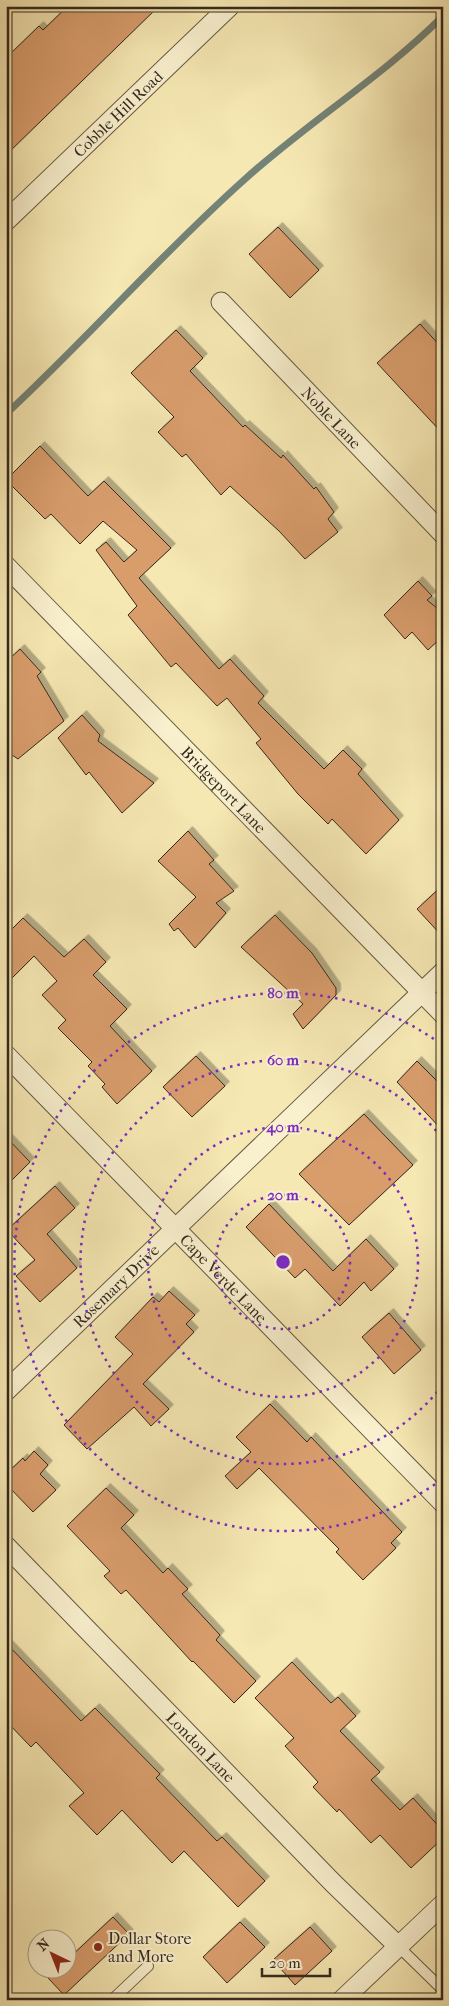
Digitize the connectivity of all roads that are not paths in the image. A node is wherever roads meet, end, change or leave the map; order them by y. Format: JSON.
{"nodes":[{"id":1,"x":230,"y":6,"type":"edge"},
{"id":2,"x":6,"y":221,"type":"edge"},
{"id":3,"x":221,"y":302,"type":"dead end"},
{"id":4,"x":443,"y":534,"type":"edge"},
{"id":5,"x":6,"y":566,"type":"edge"},
{"id":6,"x":443,"y":972,"type":"edge"},
{"id":7,"x":422,"y":993,"type":"junction"},
{"id":8,"x":443,"y":1014,"type":"edge"},
{"id":9,"x":6,"y":1055,"type":"edge"},
{"id":10,"x":174,"y":1229,"type":"junction"},
{"id":11,"x":6,"y":1391,"type":"edge"},
{"id":12,"x":443,"y":1503,"type":"edge"},
{"id":13,"x":6,"y":1546,"type":"edge"},
{"id":14,"x":443,"y":1904,"type":"edge"},
{"id":15,"x":398,"y":1946,"type":"junction"},
{"id":16,"x":148,"y":1966,"type":"dead end"},
{"id":17,"x":443,"y":1990,"type":"edge"},
{"id":18,"x":112,"y":2000,"type":"edge"},
{"id":19,"x":342,"y":2000,"type":"edge"}],
"edges":[{"from":1,"to":2,"type":"street","name":"Cobble Hill Road"},
{"from":3,"to":4,"type":"street","name":"Noble Lane"},
{"from":5,"to":7,"type":"street","name":"Bridgeport Lane"},
{"from":6,"to":7,"type":"street","name":"Rosemary Drive"},
{"from":7,"to":8,"type":"street","name":"Bridgeport Lane"},
{"from":7,"to":10,"type":"street","name":"Rosemary Drive"},
{"from":9,"to":10,"type":"street","name":"Cape Verde Lane"},
{"from":10,"to":11,"type":"street","name":"Rosemary Drive"},
{"from":10,"to":12,"type":"street","name":"Cape Verde Lane"},
{"from":13,"to":15,"type":"street","name":"London Lane"},
{"from":14,"to":15,"type":"street"},
{"from":15,"to":17,"type":"lane"},
{"from":15,"to":19,"type":"street"},
{"from":16,"to":18,"type":"lane"}]}
